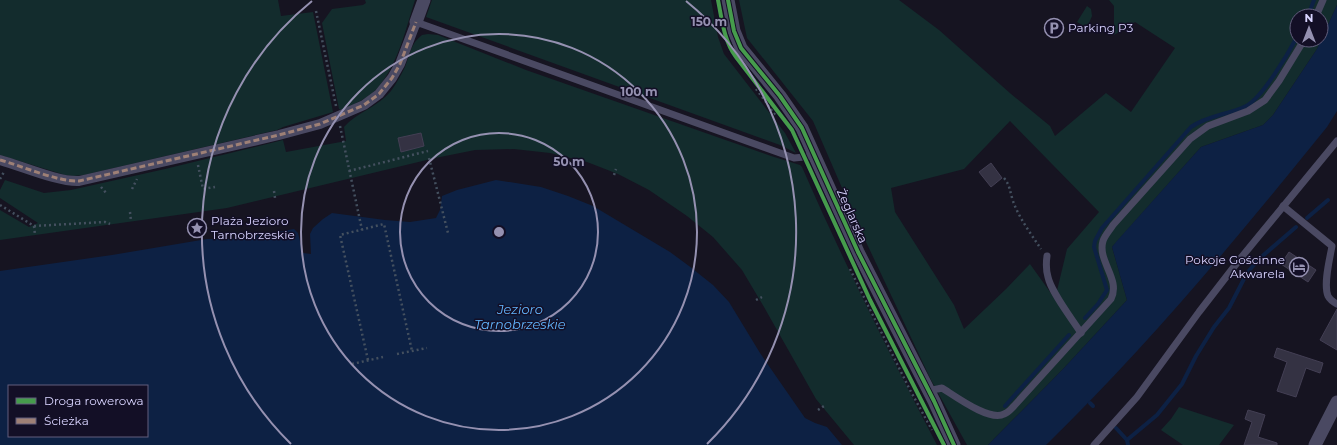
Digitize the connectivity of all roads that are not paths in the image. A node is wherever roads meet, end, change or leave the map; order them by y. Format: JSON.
{"nodes":[{"id":1,"x":424,"y":0,"type":"edge"},
{"id":2,"x":728,"y":0,"type":"edge"},
{"id":3,"x":416,"y":22,"type":"junction"},
{"id":4,"x":1299,"y":48,"type":"edge"},
{"id":5,"x":1337,"y":140,"type":"edge"},
{"id":6,"x":815,"y":156,"type":"junction"},
{"id":7,"x":0,"y":160,"type":"edge"},
{"id":8,"x":1283,"y":206,"type":"junction"},
{"id":9,"x":1047,"y":256,"type":"road end"},
{"id":10,"x":1337,"y":304,"type":"edge"},
{"id":11,"x":1081,"y":333,"type":"junction"},
{"id":12,"x":928,"y":391,"type":"junction"},
{"id":13,"x":1337,"y":402,"type":"edge"},
{"id":14,"x":954,"y":445,"type":"edge"},
{"id":15,"x":1094,"y":445,"type":"edge"},
{"id":16,"x":1314,"y":445,"type":"edge"}],
"edges":[{"from":1,"to":3,"type":"street"},
{"from":2,"to":6,"type":"street","name":"Żeglarska"},
{"from":3,"to":6,"type":"lane"},
{"from":3,"to":7,"type":"street"},
{"from":4,"to":11,"type":"lane"},
{"from":5,"to":8,"type":"lane"},
{"from":6,"to":12,"type":"street","name":"Żeglarska"},
{"from":8,"to":10,"type":"lane"},
{"from":8,"to":15,"type":"lane"},
{"from":9,"to":11,"type":"lane"},
{"from":11,"to":12,"type":"lane"},
{"from":12,"to":14,"type":"street","name":"Żeglarska"},
{"from":13,"to":16,"type":"street"}]}
